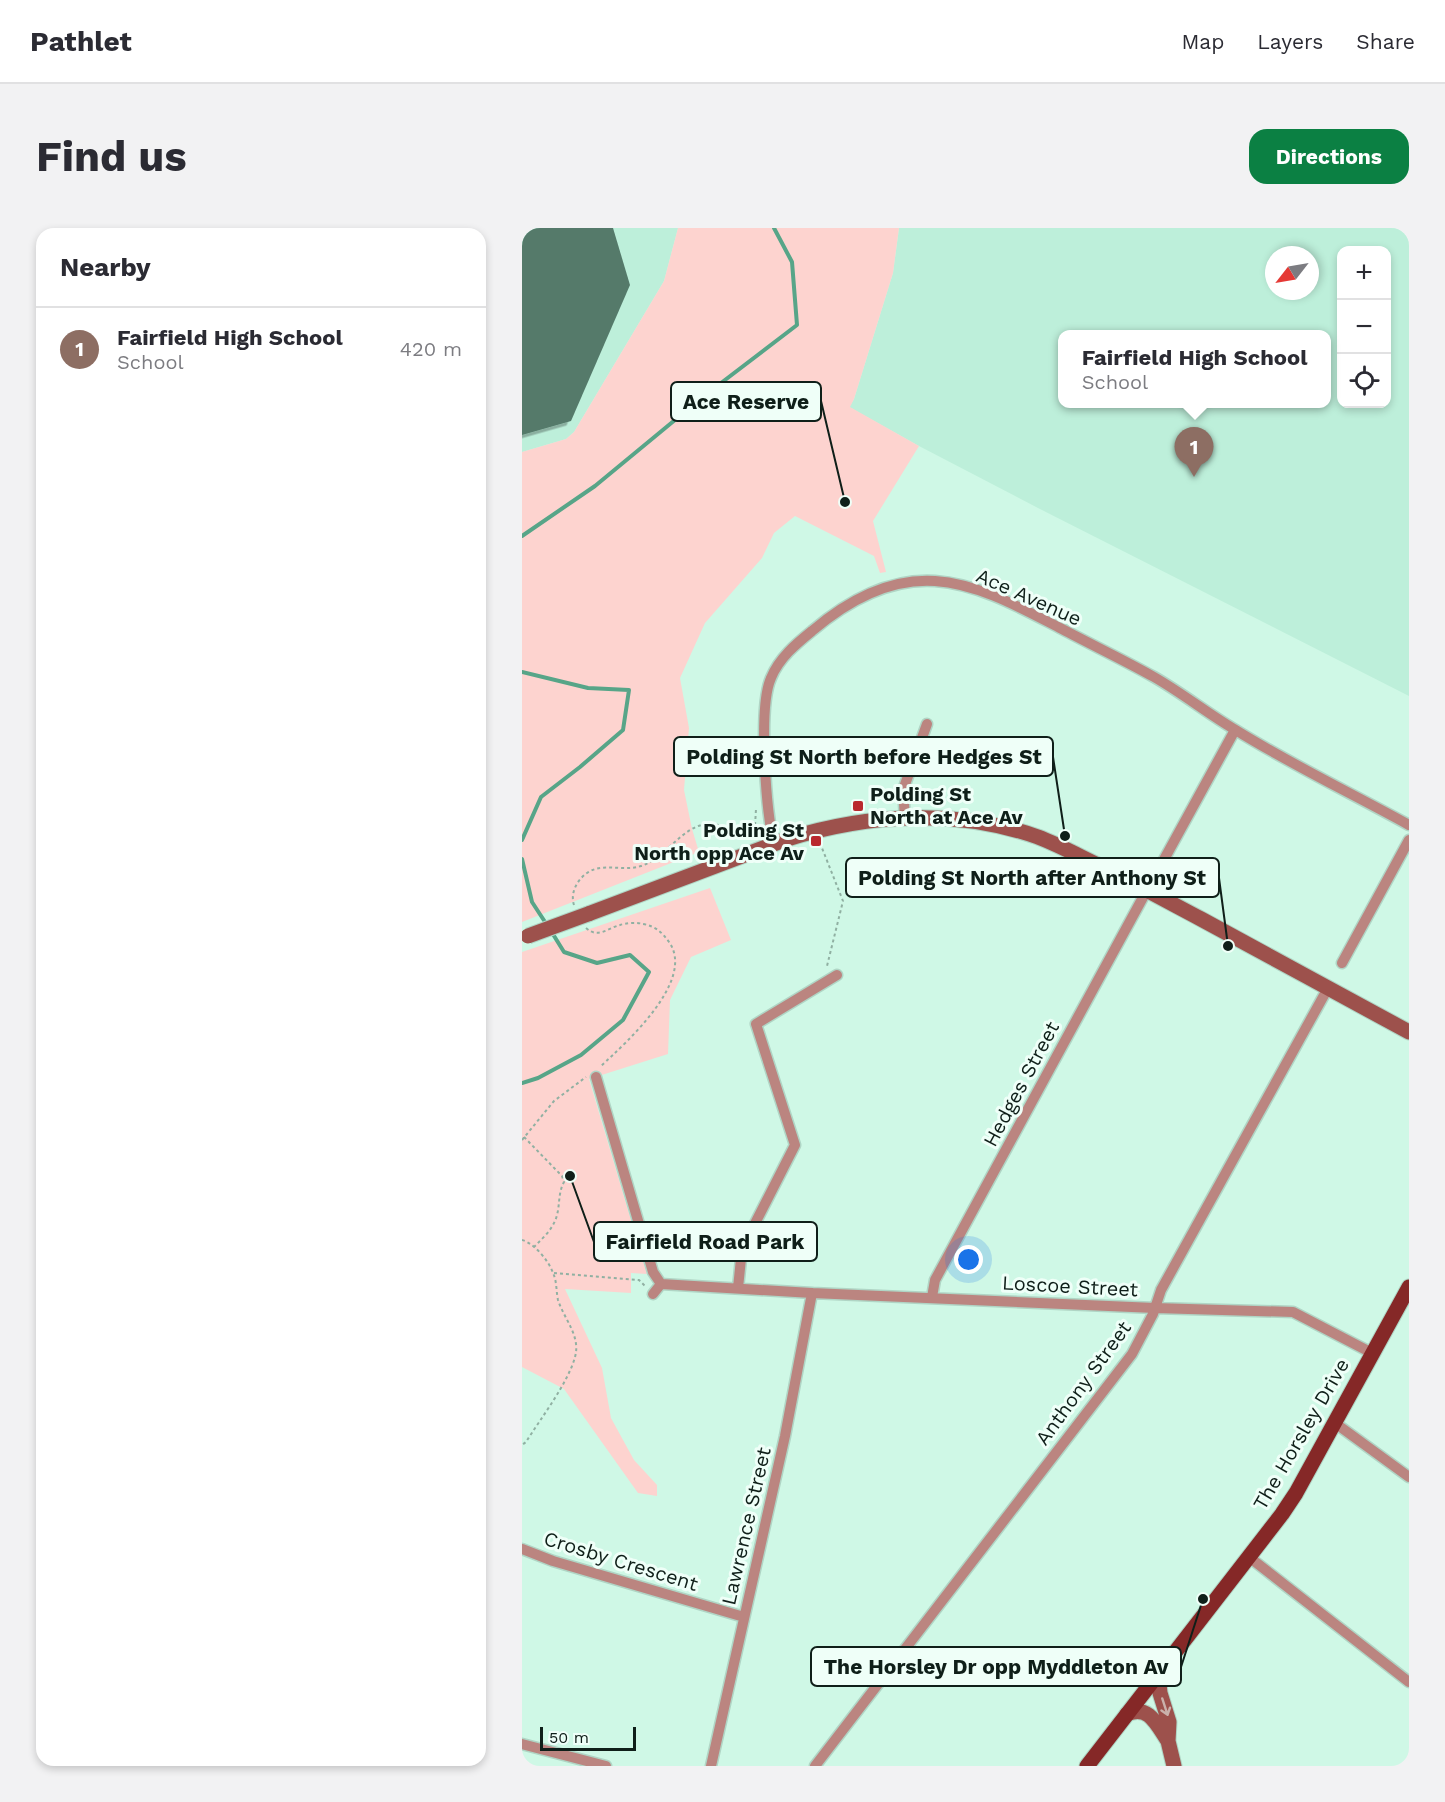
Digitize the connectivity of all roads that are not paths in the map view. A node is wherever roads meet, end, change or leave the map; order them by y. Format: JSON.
{"nodes":[{"id":1,"x":927,"y":724,"type":"dead end"},
{"id":2,"x":1235,"y":730,"type":"junction"},
{"id":3,"x":905,"y":818,"type":"junction"},
{"id":4,"x":1409,"y":825,"type":"edge"},
{"id":5,"x":1409,"y":840,"type":"edge"},
{"id":6,"x":774,"y":844,"type":"junction"},
{"id":7,"x":1161,"y":865,"type":"dead end"},
{"id":8,"x":1147,"y":890,"type":"junction"},
{"id":9,"x":525,"y":937,"type":"edge"},
{"id":10,"x":1342,"y":963,"type":"dead end"},
{"id":11,"x":837,"y":975,"type":"dead end"},
{"id":12,"x":1328,"y":988,"type":"junction"},
{"id":13,"x":1409,"y":1032,"type":"edge"},
{"id":14,"x":594,"y":1076,"type":"road end"},
{"id":15,"x":660,"y":1284,"type":"junction"},
{"id":16,"x":1409,"y":1287,"type":"edge"},
{"id":17,"x":738,"y":1288,"type":"junction"},
{"id":18,"x":812,"y":1293,"type":"junction"},
{"id":19,"x":653,"y":1294,"type":"road end"},
{"id":20,"x":932,"y":1297,"type":"junction"},
{"id":21,"x":1155,"y":1308,"type":"junction"},
{"id":22,"x":1372,"y":1353,"type":"junction"},
{"id":23,"x":1335,"y":1423,"type":"junction"},
{"id":24,"x":1409,"y":1477,"type":"edge"},
{"id":25,"x":522,"y":1550,"type":"edge"},
{"id":26,"x":1249,"y":1557,"type":"junction"},
{"id":27,"x":744,"y":1617,"type":"junction"},
{"id":28,"x":1158,"y":1674,"type":"junction"},
{"id":29,"x":1409,"y":1682,"type":"edge"},
{"id":30,"x":1127,"y":1714,"type":"junction"},
{"id":31,"x":1168,"y":1741,"type":"junction"},
{"id":32,"x":522,"y":1744,"type":"edge"},
{"id":33,"x":606,"y":1766,"type":"edge"},
{"id":34,"x":711,"y":1766,"type":"edge"},
{"id":35,"x":815,"y":1766,"type":"edge"},
{"id":36,"x":1087,"y":1766,"type":"edge"},
{"id":37,"x":1174,"y":1766,"type":"edge"}],
"edges":[{"from":1,"to":3,"type":"street"},
{"from":2,"to":4,"type":"street","name":"Ace Avenue"},
{"from":2,"to":6,"type":"street","name":"Ace Avenue"},
{"from":2,"to":7,"type":"street"},
{"from":3,"to":6,"type":"main road"},
{"from":3,"to":8,"type":"main road"},
{"from":5,"to":10,"type":"street"},
{"from":6,"to":9,"type":"main road","bridge":true},
{"from":8,"to":12,"type":"main road"},
{"from":8,"to":20,"type":"street","name":"Hedges Street"},
{"from":11,"to":17,"type":"street"},
{"from":12,"to":13,"type":"main road"},
{"from":12,"to":21,"type":"street","name":"Anthony Street"},
{"from":14,"to":15,"type":"street"},
{"from":15,"to":17,"type":"street","name":"Loscoe Street"},
{"from":15,"to":19,"type":"street"},
{"from":16,"to":22,"type":"main road","name":"The Horsley Drive"},
{"from":17,"to":18,"type":"street","name":"Loscoe Street"},
{"from":18,"to":20,"type":"street","name":"Loscoe Street"},
{"from":18,"to":27,"type":"street","name":"Lawrence Street"},
{"from":20,"to":21,"type":"street","name":"Loscoe Street"},
{"from":21,"to":22,"type":"street","name":"Loscoe Street"},
{"from":21,"to":35,"type":"street","name":"Anthony Street"},
{"from":22,"to":23,"type":"main road","name":"The Horsley Drive"},
{"from":23,"to":24,"type":"street"},
{"from":23,"to":26,"type":"main road","name":"The Horsley Drive"},
{"from":25,"to":27,"type":"street","name":"Crosby Crescent"},
{"from":26,"to":28,"type":"main road","name":"The Horsley Drive"},
{"from":26,"to":29,"type":"street"},
{"from":27,"to":34,"type":"street","name":"Lawrence Street"},
{"from":28,"to":30,"type":"main road","name":"The Horsley Drive"},
{"from":28,"to":31,"type":"main road","one_way":true},
{"from":30,"to":31,"type":"main road"},
{"from":30,"to":36,"type":"main road","name":"The Horsley Drive"},
{"from":31,"to":37,"type":"main road"},
{"from":32,"to":33,"type":"street"}]}
